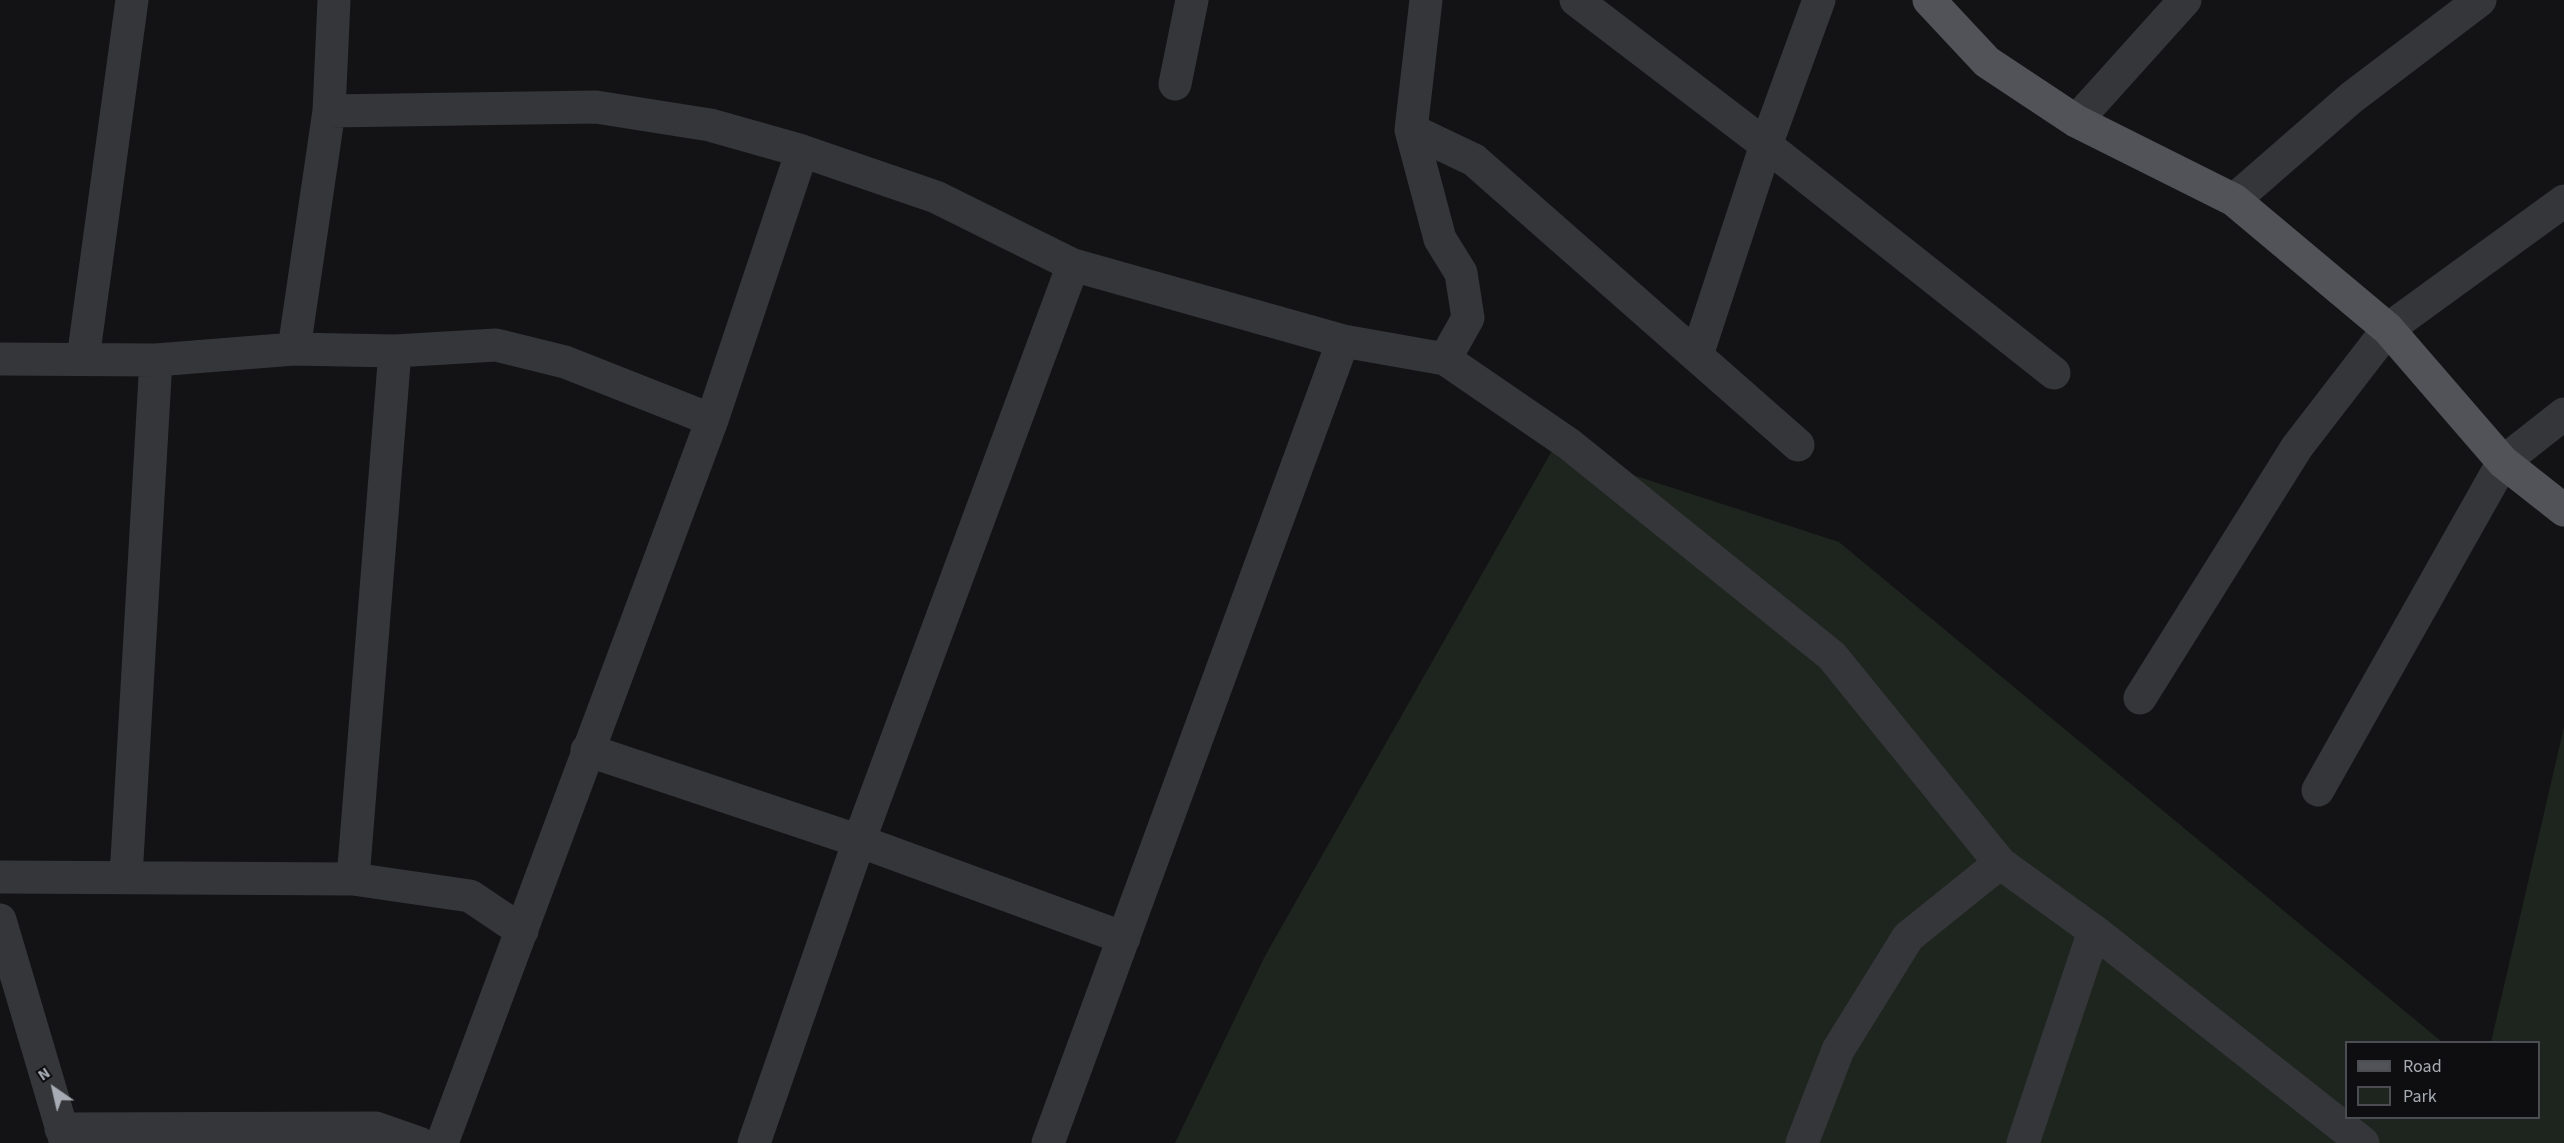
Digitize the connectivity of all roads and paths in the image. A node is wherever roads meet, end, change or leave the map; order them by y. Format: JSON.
{"nodes":[{"id":1,"x":132,"y":0,"type":"edge"},
{"id":2,"x":334,"y":0,"type":"edge"},
{"id":3,"x":1192,"y":0,"type":"edge"},
{"id":4,"x":1426,"y":0,"type":"edge"},
{"id":5,"x":1576,"y":0,"type":"edge"},
{"id":6,"x":1819,"y":0,"type":"edge"},
{"id":7,"x":1929,"y":0,"type":"edge"},
{"id":8,"x":2185,"y":0,"type":"edge"},
{"id":9,"x":2480,"y":0,"type":"edge"},
{"id":10,"x":1175,"y":84,"type":"dead end"},
{"id":11,"x":329,"y":111,"type":"junction"},
{"id":12,"x":2076,"y":120,"type":"junction"},
{"id":13,"x":1411,"y":130,"type":"junction"},
{"id":14,"x":1766,"y":145,"type":"junction"},
{"id":15,"x":802,"y":151,"type":"junction"},
{"id":16,"x":2234,"y":200,"type":"junction"},
{"id":17,"x":2564,"y":201,"type":"edge"},
{"id":18,"x":1073,"y":265,"type":"junction"},
{"id":19,"x":2388,"y":329,"type":"junction"},
{"id":20,"x":1343,"y":341,"type":"junction"},
{"id":21,"x":294,"y":349,"type":"junction"},
{"id":22,"x":395,"y":351,"type":"junction"},
{"id":23,"x":1697,"y":355,"type":"junction"},
{"id":24,"x":0,"y":359,"type":"edge"},
{"id":25,"x":83,"y":359,"type":"junction"},
{"id":26,"x":1445,"y":359,"type":"junction"},
{"id":27,"x":156,"y":360,"type":"junction"},
{"id":28,"x":2054,"y":373,"type":"dead end"},
{"id":29,"x":2564,"y":414,"type":"edge"},
{"id":30,"x":712,"y":420,"type":"junction"},
{"id":31,"x":1798,"y":445,"type":"dead end"},
{"id":32,"x":2503,"y":462,"type":"junction"},
{"id":33,"x":2564,"y":510,"type":"edge"},
{"id":34,"x":2140,"y":698,"type":"dead end"},
{"id":35,"x":587,"y":750,"type":"junction"},
{"id":36,"x":2318,"y":790,"type":"dead end"},
{"id":37,"x":859,"y":841,"type":"junction"},
{"id":38,"x":2000,"y":863,"type":"junction"},
{"id":39,"x":0,"y":877,"type":"edge"},
{"id":40,"x":126,"y":877,"type":"junction"},
{"id":41,"x":353,"y":879,"type":"junction"},
{"id":42,"x":0,"y":920,"type":"edge"},
{"id":43,"x":522,"y":931,"type":"junction"},
{"id":44,"x":2094,"y":931,"type":"junction"},
{"id":45,"x":1124,"y":938,"type":"junction"},
{"id":46,"x":64,"y":1136,"type":"edge"},
{"id":47,"x":419,"y":1143,"type":"edge"},
{"id":48,"x":442,"y":1143,"type":"edge"},
{"id":49,"x":754,"y":1143,"type":"edge"},
{"id":50,"x":1048,"y":1143,"type":"edge"},
{"id":51,"x":1802,"y":1143,"type":"edge"},
{"id":52,"x":2023,"y":1143,"type":"edge"},
{"id":53,"x":2363,"y":1143,"type":"edge"}],
"edges":[{"from":1,"to":25,"type":"street"},
{"from":2,"to":11,"type":"street"},
{"from":3,"to":10,"type":"street"},
{"from":4,"to":13,"type":"street"},
{"from":5,"to":14,"type":"street"},
{"from":6,"to":14,"type":"street"},
{"from":7,"to":12,"type":"main road"},
{"from":8,"to":12,"type":"street"},
{"from":9,"to":16,"type":"street"},
{"from":11,"to":15,"type":"street"},
{"from":11,"to":21,"type":"street"},
{"from":12,"to":16,"type":"main road"},
{"from":13,"to":23,"type":"street"},
{"from":13,"to":26,"type":"street"},
{"from":14,"to":23,"type":"street"},
{"from":14,"to":28,"type":"street"},
{"from":15,"to":18,"type":"street"},
{"from":15,"to":30,"type":"street"},
{"from":16,"to":19,"type":"main road"},
{"from":17,"to":19,"type":"street"},
{"from":18,"to":20,"type":"street"},
{"from":18,"to":37,"type":"street"},
{"from":19,"to":32,"type":"main road"},
{"from":19,"to":34,"type":"street"},
{"from":20,"to":26,"type":"street"},
{"from":20,"to":45,"type":"street"},
{"from":21,"to":22,"type":"street"},
{"from":21,"to":27,"type":"street"},
{"from":22,"to":30,"type":"street"},
{"from":22,"to":41,"type":"street"},
{"from":23,"to":31,"type":"street"},
{"from":24,"to":25,"type":"street"},
{"from":25,"to":27,"type":"street"},
{"from":26,"to":38,"type":"street"},
{"from":27,"to":40,"type":"street"},
{"from":29,"to":32,"type":"street"},
{"from":30,"to":35,"type":"street"},
{"from":32,"to":33,"type":"main road"},
{"from":32,"to":36,"type":"street"},
{"from":35,"to":37,"type":"street"},
{"from":35,"to":43,"type":"street"},
{"from":37,"to":45,"type":"street"},
{"from":37,"to":49,"type":"street"},
{"from":38,"to":44,"type":"street"},
{"from":38,"to":51,"type":"street"},
{"from":39,"to":40,"type":"street"},
{"from":40,"to":41,"type":"street"},
{"from":41,"to":43,"type":"street"},
{"from":42,"to":46,"type":"street"},
{"from":43,"to":48,"type":"street"},
{"from":44,"to":52,"type":"street"},
{"from":44,"to":53,"type":"street"},
{"from":45,"to":50,"type":"street"},
{"from":46,"to":47,"type":"street"}]}
